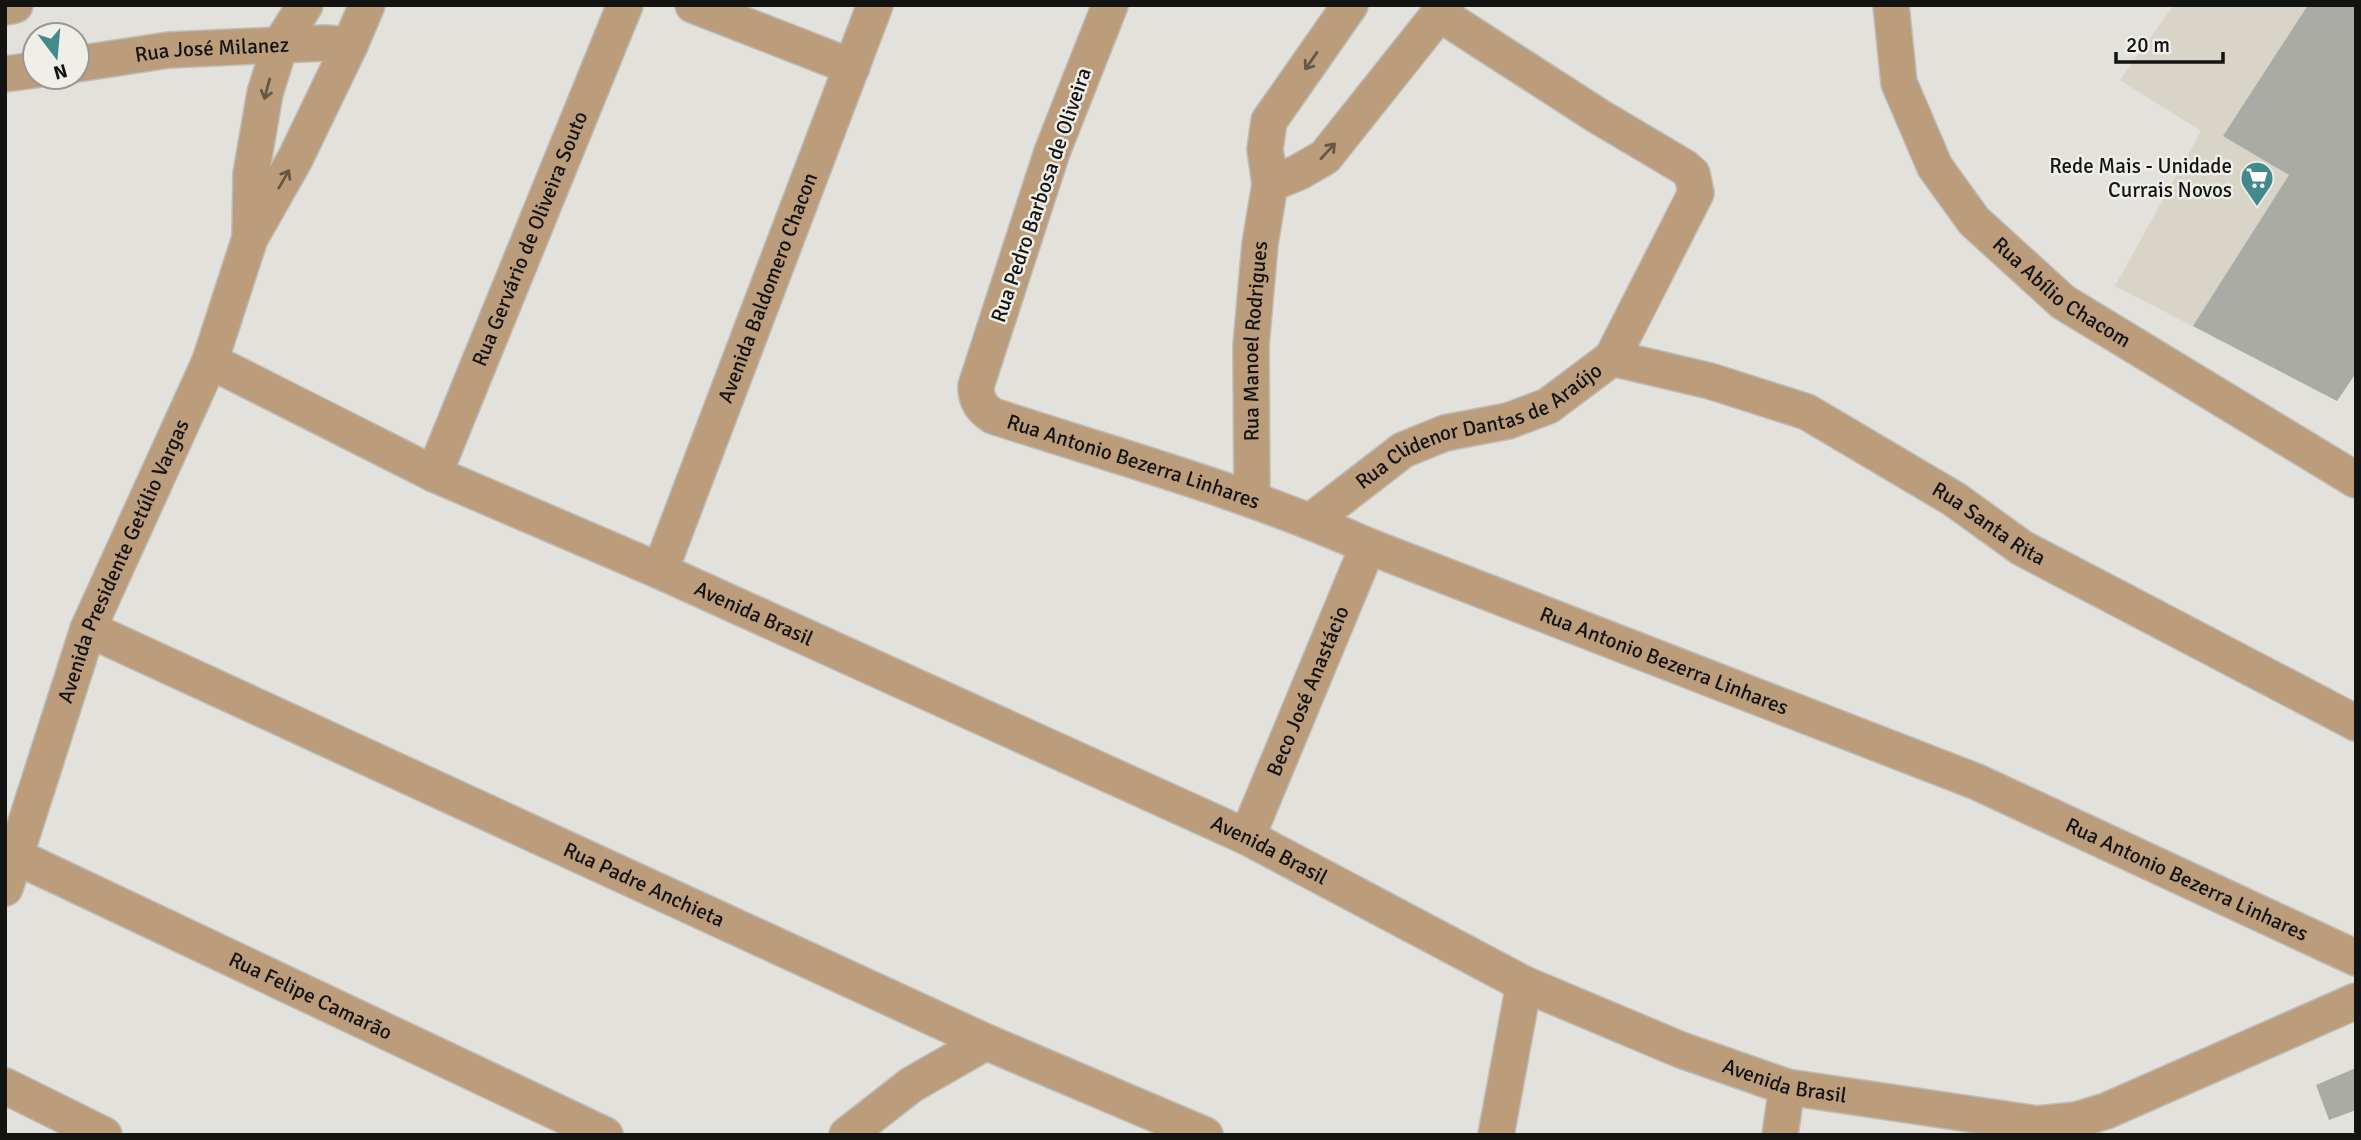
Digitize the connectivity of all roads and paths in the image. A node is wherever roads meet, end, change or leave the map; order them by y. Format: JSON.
{"nodes":[{"id":1,"x":15,"y":5,"type":"edge"},
{"id":2,"x":304,"y":5,"type":"edge"},
{"id":3,"x":625,"y":5,"type":"edge"},
{"id":4,"x":693,"y":5,"type":"edge"},
{"id":5,"x":875,"y":5,"type":"edge"},
{"id":6,"x":1110,"y":5,"type":"edge"},
{"id":7,"x":1350,"y":5,"type":"edge"},
{"id":8,"x":1891,"y":5,"type":"edge"},
{"id":9,"x":5,"y":7,"type":"edge"},
{"id":10,"x":1443,"y":9,"type":"edge"},
{"id":11,"x":353,"y":22,"type":"edge"},
{"id":12,"x":280,"y":45,"type":"junction"},
{"id":13,"x":91,"y":62,"type":"edge"},
{"id":14,"x":852,"y":67,"type":"junction"},
{"id":15,"x":1270,"y":184,"type":"junction"},
{"id":16,"x":250,"y":238,"type":"junction"},
{"id":17,"x":1612,"y":358,"type":"junction"},
{"id":18,"x":210,"y":361,"type":"junction"},
{"id":19,"x":976,"y":386,"type":"joint"},
{"id":20,"x":434,"y":474,"type":"junction"},
{"id":21,"x":2356,"y":480,"type":"edge"},
{"id":22,"x":1252,"y":500,"type":"junction"},
{"id":23,"x":1311,"y":521,"type":"junction"},
{"id":24,"x":1368,"y":546,"type":"junction"},
{"id":25,"x":660,"y":571,"type":"junction"},
{"id":26,"x":88,"y":629,"type":"junction"},
{"id":27,"x":2356,"y":723,"type":"edge"},
{"id":28,"x":1247,"y":837,"type":"junction"},
{"id":29,"x":10,"y":872,"type":"edge"},
{"id":30,"x":2356,"y":958,"type":"edge"},
{"id":31,"x":1524,"y":984,"type":"junction"},
{"id":32,"x":2356,"y":1001,"type":"edge"},
{"id":33,"x":986,"y":1042,"type":"junction"},
{"id":34,"x":5,"y":1086,"type":"edge"},
{"id":35,"x":1787,"y":1087,"type":"junction"},
{"id":36,"x":2074,"y":1127,"type":"edge"},
{"id":37,"x":104,"y":1135,"type":"edge"},
{"id":38,"x":606,"y":1135,"type":"edge"},
{"id":39,"x":847,"y":1135,"type":"edge"},
{"id":40,"x":1205,"y":1135,"type":"edge"},
{"id":41,"x":1496,"y":1135,"type":"edge"},
{"id":42,"x":1780,"y":1135,"type":"edge"}],
"edges":[{"from":1,"to":9,"type":"street"},
{"from":2,"to":12,"type":"street","name":"Avenida Presidente Getúlio Vargas"},
{"from":3,"to":20,"type":"street","name":"Rua Gervário de Oliveira Souto"},
{"from":4,"to":14,"type":"street"},
{"from":5,"to":14,"type":"street","name":"Avenida Baldomero Chacon"},
{"from":6,"to":19,"type":"street","name":"Rua Pedro Barbosa de Oliveira"},
{"from":7,"to":15,"type":"street","name":"Rua Manoel Rodrigues","one_way":true},
{"from":8,"to":21,"type":"street","name":"Rua Abílio Chacom"},
{"from":15,"to":10,"type":"street","one_way":true},
{"from":10,"to":17,"type":"street","name":"Rua Clidenor Dantas de Araújo"},
{"from":11,"to":12,"type":"street","name":"Rua José Milanez"},
{"from":16,"to":11,"type":"street","name":"Avenida Presidente Getúlio Vargas","one_way":true},
{"from":12,"to":13,"type":"street","name":"Rua José Milanez"},
{"from":12,"to":16,"type":"street","name":"Avenida Presidente Getúlio Vargas","one_way":true},
{"from":14,"to":25,"type":"street","name":"Avenida Baldomero Chacon"},
{"from":15,"to":22,"type":"street","name":"Rua Manoel Rodrigues"},
{"from":16,"to":18,"type":"street","name":"Avenida Presidente Getúlio Vargas"},
{"from":17,"to":23,"type":"street","name":"Rua Clidenor Dantas de Araújo"},
{"from":17,"to":27,"type":"street","name":"Rua Santa Rita"},
{"from":18,"to":20,"type":"street","name":"Avenida Brasil"},
{"from":18,"to":26,"type":"street","name":"Avenida Presidente Getúlio Vargas"},
{"from":19,"to":22,"type":"street","name":"Rua Antonio Bezerra Linhares"},
{"from":20,"to":25,"type":"street","name":"Avenida Brasil"},
{"from":22,"to":23,"type":"street","name":"Rua Antonio Bezerra Linhares"},
{"from":23,"to":24,"type":"street","name":"Rua Antonio Bezerra Linhares"},
{"from":24,"to":28,"type":"street","name":"Beco José Anastácio"},
{"from":24,"to":30,"type":"street","name":"Rua Antonio Bezerra Linhares"},
{"from":25,"to":28,"type":"street","name":"Avenida Brasil"},
{"from":26,"to":29,"type":"street","name":"Avenida Presidente Getúlio Vargas"},
{"from":26,"to":33,"type":"street","name":"Rua Padre Anchieta"},
{"from":28,"to":31,"type":"street","name":"Avenida Brasil"},
{"from":29,"to":38,"type":"street","name":"Rua Felipe Camarão"},
{"from":31,"to":35,"type":"street","name":"Avenida Brasil"},
{"from":31,"to":41,"type":"street"},
{"from":32,"to":36,"type":"street","name":"Avenida Brasil"},
{"from":33,"to":39,"type":"street"},
{"from":33,"to":40,"type":"street","name":"Rua Padre Anchieta"},
{"from":34,"to":37,"type":"street"},
{"from":35,"to":36,"type":"street","name":"Avenida Brasil"},
{"from":35,"to":42,"type":"street"}]}
